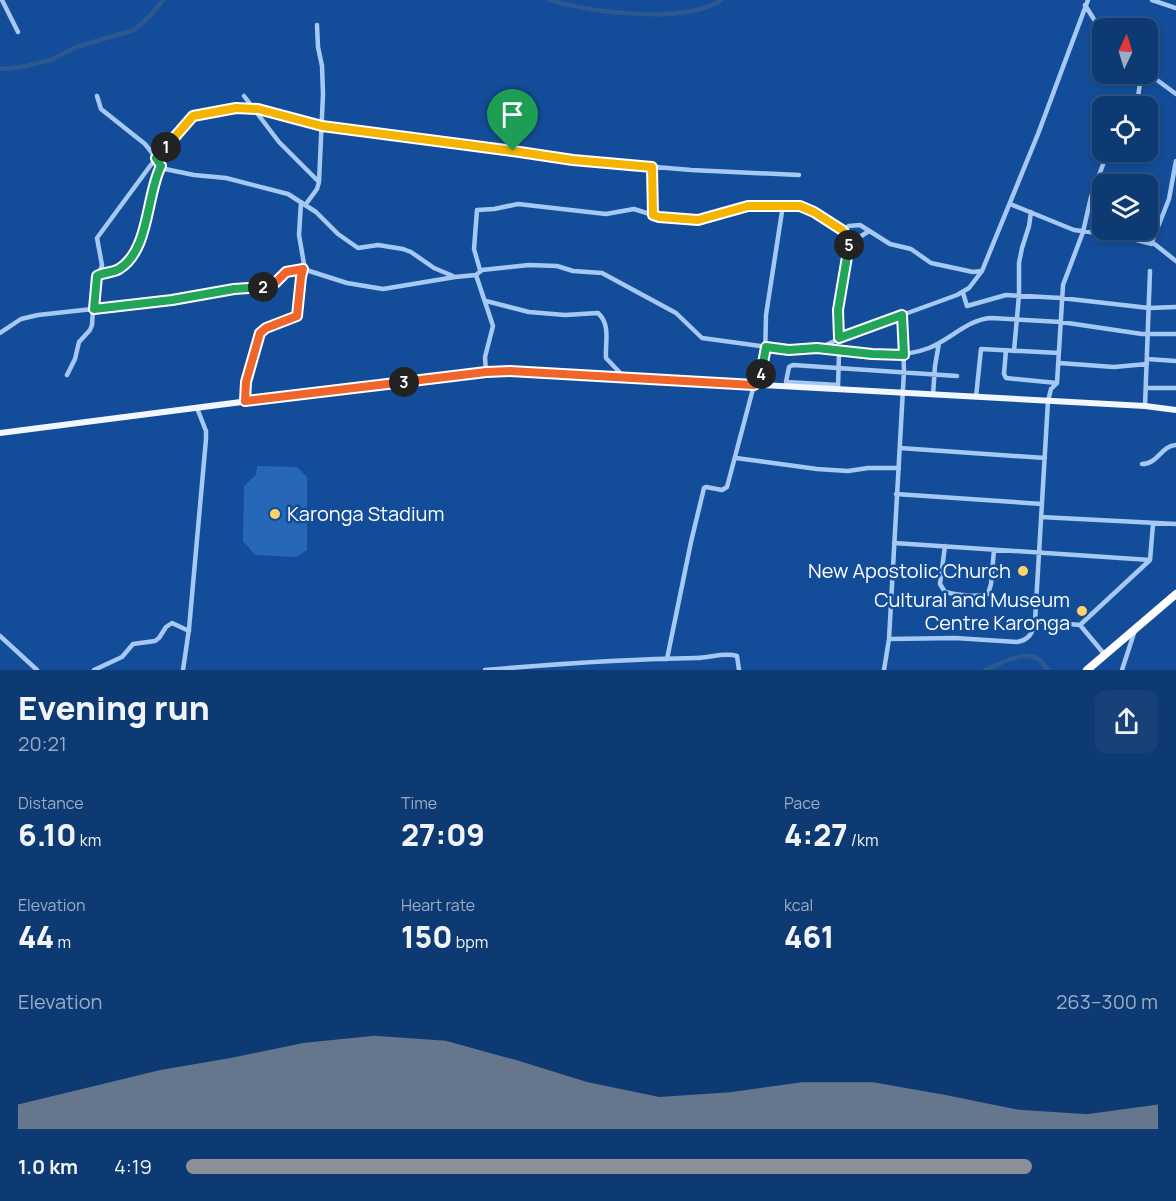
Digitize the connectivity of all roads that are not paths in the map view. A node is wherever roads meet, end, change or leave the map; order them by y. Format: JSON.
{"nodes":[{"id":1,"x":2,"y":0,"type":"edge"},
{"id":2,"x":1152,"y":0,"type":"edge"},
{"id":3,"x":1086,"y":2,"type":"edge"},
{"id":4,"x":1176,"y":8,"type":"edge"},
{"id":5,"x":1094,"y":18,"type":"edge"},
{"id":6,"x":317,"y":25,"type":"dead end"},
{"id":7,"x":18,"y":32,"type":"dead end"},
{"id":8,"x":1158,"y":82,"type":"edge"},
{"id":9,"x":1176,"y":94,"type":"edge"},
{"id":10,"x":97,"y":96,"type":"dead end"},
{"id":11,"x":244,"y":96,"type":"dead end"},
{"id":12,"x":254,"y":109,"type":"junction"},
{"id":13,"x":322,"y":126,"type":"junction"},
{"id":14,"x":156,"y":158,"type":"junction"},
{"id":15,"x":1176,"y":161,"type":"edge"},
{"id":16,"x":1104,"y":162,"type":"edge"},
{"id":17,"x":161,"y":166,"type":"junction"},
{"id":18,"x":652,"y":167,"type":"junction"},
{"id":19,"x":799,"y":175,"type":"dead end"},
{"id":20,"x":319,"y":182,"type":"junction"},
{"id":21,"x":303,"y":203,"type":"junction"},
{"id":22,"x":1010,"y":204,"type":"junction"},
{"id":23,"x":783,"y":205,"type":"junction"},
{"id":24,"x":1031,"y":212,"type":"junction"},
{"id":25,"x":653,"y":215,"type":"junction"},
{"id":26,"x":842,"y":230,"type":"junction"},
{"id":27,"x":869,"y":231,"type":"junction"},
{"id":28,"x":1083,"y":232,"type":"junction"},
{"id":29,"x":849,"y":244,"type":"junction"},
{"id":30,"x":1152,"y":244,"type":"junction"},
{"id":31,"x":1176,"y":261,"type":"edge"},
{"id":32,"x":303,"y":269,"type":"junction"},
{"id":33,"x":480,"y":270,"type":"junction"},
{"id":34,"x":982,"y":271,"type":"junction"},
{"id":35,"x":1150,"y":271,"type":"dead end"},
{"id":36,"x":99,"y":275,"type":"junction"},
{"id":37,"x":476,"y":275,"type":"junction"},
{"id":38,"x":455,"y":277,"type":"junction"},
{"id":39,"x":963,"y":292,"type":"junction"},
{"id":40,"x":1019,"y":295,"type":"junction"},
{"id":41,"x":1061,"y":298,"type":"junction"},
{"id":42,"x":486,"y":301,"type":"junction"},
{"id":43,"x":1176,"y":307,"type":"edge"},
{"id":44,"x":1149,"y":308,"type":"junction"},
{"id":45,"x":94,"y":309,"type":"junction"},
{"id":46,"x":902,"y":315,"type":"junction"},
{"id":47,"x":1016,"y":320,"type":"junction"},
{"id":48,"x":1061,"y":322,"type":"junction"},
{"id":49,"x":0,"y":333,"type":"edge"},
{"id":50,"x":1148,"y":334,"type":"junction"},
{"id":51,"x":1176,"y":334,"type":"edge"},
{"id":52,"x":839,"y":338,"type":"junction"},
{"id":53,"x":939,"y":343,"type":"junction"},
{"id":54,"x":766,"y":347,"type":"junction"},
{"id":55,"x":817,"y":348,"type":"junction"},
{"id":56,"x":1006,"y":350,"type":"junction"},
{"id":57,"x":1014,"y":351,"type":"junction"},
{"id":58,"x":839,"y":352,"type":"junction"},
{"id":59,"x":1059,"y":353,"type":"junction"},
{"id":60,"x":904,"y":355,"type":"junction"},
{"id":61,"x":1176,"y":361,"type":"edge"},
{"id":62,"x":1147,"y":362,"type":"junction"},
{"id":63,"x":1059,"y":363,"type":"junction"},
{"id":64,"x":838,"y":368,"type":"junction"},
{"id":65,"x":904,"y":371,"type":"junction"},
{"id":66,"x":486,"y":372,"type":"junction"},
{"id":67,"x":935,"y":373,"type":"junction"},
{"id":68,"x":67,"y":375,"type":"dead end"},
{"id":69,"x":957,"y":376,"type":"dead end"},
{"id":70,"x":624,"y":377,"type":"junction"},
{"id":71,"x":1057,"y":383,"type":"junction"},
{"id":72,"x":754,"y":385,"type":"junction"},
{"id":73,"x":838,"y":388,"type":"junction"},
{"id":74,"x":1147,"y":388,"type":"junction"},
{"id":75,"x":1176,"y":388,"type":"edge"},
{"id":76,"x":902,"y":394,"type":"junction"},
{"id":77,"x":933,"y":394,"type":"junction"},
{"id":78,"x":976,"y":397,"type":"junction"},
{"id":79,"x":245,"y":401,"type":"junction"},
{"id":80,"x":1048,"y":401,"type":"junction"},
{"id":81,"x":1146,"y":406,"type":"junction"},
{"id":82,"x":197,"y":408,"type":"junction"},
{"id":83,"x":1176,"y":410,"type":"edge"},
{"id":84,"x":0,"y":433,"type":"edge"},
{"id":85,"x":1176,"y":445,"type":"edge"},
{"id":86,"x":900,"y":448,"type":"junction"},
{"id":87,"x":736,"y":458,"type":"junction"},
{"id":88,"x":1045,"y":458,"type":"junction"},
{"id":89,"x":1142,"y":464,"type":"dead end"},
{"id":90,"x":899,"y":468,"type":"junction"},
{"id":91,"x":897,"y":494,"type":"junction"},
{"id":92,"x":1042,"y":504,"type":"junction"},
{"id":93,"x":1041,"y":517,"type":"junction"},
{"id":94,"x":1153,"y":524,"type":"junction"},
{"id":95,"x":1176,"y":524,"type":"edge"},
{"id":96,"x":894,"y":543,"type":"junction"},
{"id":97,"x":945,"y":546,"type":"junction"},
{"id":98,"x":994,"y":550,"type":"junction"},
{"id":99,"x":1039,"y":552,"type":"junction"},
{"id":100,"x":1150,"y":560,"type":"junction"},
{"id":101,"x":1176,"y":594,"type":"edge"},
{"id":102,"x":1035,"y":621,"type":"junction"},
{"id":103,"x":1080,"y":624,"type":"junction"},
{"id":104,"x":1136,"y":629,"type":"junction"},
{"id":105,"x":189,"y":631,"type":"junction"},
{"id":106,"x":0,"y":636,"type":"edge"},
{"id":107,"x":889,"y":639,"type":"junction"},
{"id":108,"x":1105,"y":655,"type":"junction"},
{"id":109,"x":667,"y":659,"type":"junction"},
{"id":110,"x":37,"y":670,"type":"edge"},
{"id":111,"x":94,"y":670,"type":"edge"},
{"id":112,"x":183,"y":670,"type":"edge"},
{"id":113,"x":485,"y":670,"type":"edge"},
{"id":114,"x":739,"y":670,"type":"edge"},
{"id":115,"x":884,"y":670,"type":"edge"},
{"id":116,"x":1088,"y":670,"type":"edge"},
{"id":117,"x":1122,"y":670,"type":"edge"}],
"edges":[{"from":1,"to":7,"type":"street"},
{"from":2,"to":4,"type":"street"},
{"from":3,"to":5,"type":"street"},
{"from":3,"to":22,"type":"street"},
{"from":6,"to":13,"type":"street"},
{"from":8,"to":9,"type":"street"},
{"from":10,"to":14,"type":"street"},
{"from":11,"to":12,"type":"street"},
{"from":12,"to":13,"type":"street"},
{"from":12,"to":14,"type":"street"},
{"from":12,"to":20,"type":"street"},
{"from":13,"to":18,"type":"street"},
{"from":13,"to":20,"type":"street"},
{"from":14,"to":17,"type":"street"},
{"from":14,"to":36,"type":"street"},
{"from":15,"to":30,"type":"street"},
{"from":16,"to":28,"type":"street"},
{"from":17,"to":21,"type":"street"},
{"from":17,"to":36,"type":"street"},
{"from":18,"to":19,"type":"street"},
{"from":18,"to":25,"type":"street"},
{"from":20,"to":21,"type":"street"},
{"from":21,"to":32,"type":"street"},
{"from":21,"to":38,"type":"street"},
{"from":22,"to":24,"type":"street"},
{"from":22,"to":34,"type":"street"},
{"from":23,"to":25,"type":"street"},
{"from":23,"to":26,"type":"street"},
{"from":23,"to":54,"type":"street"},
{"from":24,"to":28,"type":"street"},
{"from":24,"to":40,"type":"street"},
{"from":25,"to":33,"type":"street"},
{"from":26,"to":27,"type":"street"},
{"from":26,"to":29,"type":"street"},
{"from":27,"to":29,"type":"street"},
{"from":27,"to":34,"type":"street"},
{"from":28,"to":30,"type":"street"},
{"from":28,"to":41,"type":"street"},
{"from":29,"to":52,"type":"street"},
{"from":30,"to":31,"type":"street"},
{"from":32,"to":38,"type":"street"},
{"from":32,"to":45,"type":"street"},
{"from":32,"to":79,"type":"street"},
{"from":33,"to":37,"type":"street"},
{"from":33,"to":54,"type":"street"},
{"from":34,"to":39,"type":"street"},
{"from":35,"to":44,"type":"street"},
{"from":36,"to":45,"type":"street"},
{"from":37,"to":38,"type":"street"},
{"from":37,"to":42,"type":"street"},
{"from":39,"to":40,"type":"street"},
{"from":39,"to":46,"type":"street"},
{"from":40,"to":41,"type":"street"},
{"from":40,"to":47,"type":"street"},
{"from":41,"to":44,"type":"street"},
{"from":41,"to":48,"type":"street"},
{"from":42,"to":66,"type":"street"},
{"from":42,"to":70,"type":"street"},
{"from":43,"to":44,"type":"street"},
{"from":44,"to":50,"type":"street"},
{"from":45,"to":49,"type":"street"},
{"from":45,"to":68,"type":"street"},
{"from":46,"to":52,"type":"street"},
{"from":46,"to":60,"type":"street"},
{"from":47,"to":48,"type":"street"},
{"from":47,"to":53,"type":"street"},
{"from":47,"to":57,"type":"street"},
{"from":48,"to":50,"type":"street"},
{"from":48,"to":59,"type":"street"},
{"from":50,"to":51,"type":"street"},
{"from":50,"to":62,"type":"street"},
{"from":52,"to":55,"type":"street"},
{"from":53,"to":60,"type":"street"},
{"from":53,"to":67,"type":"street"},
{"from":54,"to":55,"type":"street"},
{"from":54,"to":72,"type":"street"},
{"from":55,"to":58,"type":"street"},
{"from":56,"to":57,"type":"street"},
{"from":56,"to":71,"type":"street"},
{"from":56,"to":78,"type":"street"},
{"from":57,"to":59,"type":"street"},
{"from":58,"to":60,"type":"street"},
{"from":58,"to":64,"type":"street"},
{"from":59,"to":63,"type":"street"},
{"from":60,"to":65,"type":"street"},
{"from":61,"to":62,"type":"street"},
{"from":62,"to":63,"type":"street"},
{"from":62,"to":74,"type":"street"},
{"from":63,"to":71,"type":"street"},
{"from":64,"to":65,"type":"street"},
{"from":64,"to":73,"type":"street"},
{"from":64,"to":73,"type":"street"},
{"from":65,"to":67,"type":"street"},
{"from":65,"to":76,"type":"street"},
{"from":66,"to":70,"type":"main road"},
{"from":66,"to":79,"type":"main road"},
{"from":67,"to":69,"type":"street"},
{"from":67,"to":77,"type":"street"},
{"from":70,"to":72,"type":"main road"},
{"from":71,"to":80,"type":"street"},
{"from":72,"to":73,"type":"main road"},
{"from":72,"to":87,"type":"street"},
{"from":73,"to":76,"type":"main road"},
{"from":74,"to":75,"type":"street"},
{"from":74,"to":81,"type":"street"},
{"from":76,"to":77,"type":"main road"},
{"from":76,"to":86,"type":"street"},
{"from":77,"to":78,"type":"main road"},
{"from":78,"to":80,"type":"main road"},
{"from":79,"to":82,"type":"main road"},
{"from":80,"to":81,"type":"main road"},
{"from":80,"to":88,"type":"street"},
{"from":81,"to":83,"type":"main road"},
{"from":82,"to":84,"type":"main road"},
{"from":82,"to":105,"type":"street"},
{"from":85,"to":89,"type":"street"},
{"from":86,"to":88,"type":"street"},
{"from":86,"to":90,"type":"street"},
{"from":87,"to":90,"type":"street"},
{"from":87,"to":109,"type":"street"},
{"from":88,"to":92,"type":"street"},
{"from":90,"to":91,"type":"street"},
{"from":91,"to":92,"type":"street"},
{"from":91,"to":96,"type":"street"},
{"from":92,"to":93,"type":"street"},
{"from":93,"to":94,"type":"street"},
{"from":93,"to":99,"type":"street"},
{"from":94,"to":95,"type":"street"},
{"from":94,"to":100,"type":"street"},
{"from":96,"to":97,"type":"street"},
{"from":96,"to":107,"type":"street"},
{"from":97,"to":98,"type":"street"},
{"from":97,"to":98,"type":"street"},
{"from":98,"to":99,"type":"street"},
{"from":99,"to":100,"type":"street"},
{"from":99,"to":102,"type":"street"},
{"from":100,"to":103,"type":"street"},
{"from":101,"to":104,"type":"highway"},
{"from":102,"to":103,"type":"street"},
{"from":102,"to":107,"type":"street"},
{"from":103,"to":108,"type":"street"},
{"from":104,"to":108,"type":"highway"},
{"from":104,"to":117,"type":"street"},
{"from":105,"to":111,"type":"street"},
{"from":105,"to":112,"type":"street"},
{"from":106,"to":110,"type":"street"},
{"from":107,"to":115,"type":"street"},
{"from":108,"to":116,"type":"highway"},
{"from":109,"to":113,"type":"street"},
{"from":109,"to":114,"type":"street"}]}
